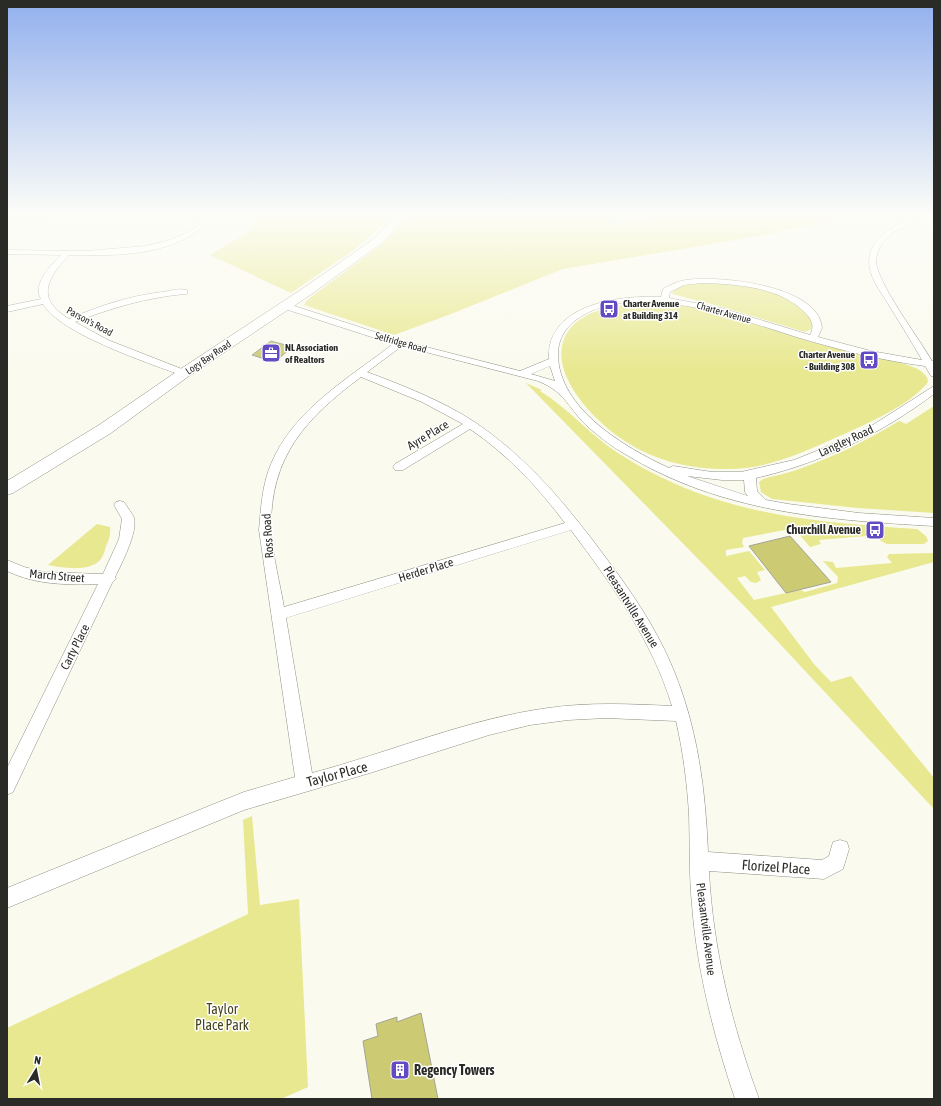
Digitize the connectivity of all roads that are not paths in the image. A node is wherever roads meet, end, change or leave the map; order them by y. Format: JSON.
{"nodes":[{"id":1,"x":54,"y":268,"type":"edge"},
{"id":2,"x":340,"y":268,"type":"edge"},
{"id":3,"x":873,"y":268,"type":"edge"},
{"id":4,"x":184,"y":292,"type":"dead end"},
{"id":5,"x":665,"y":299,"type":"junction"},
{"id":6,"x":44,"y":301,"type":"junction"},
{"id":7,"x":285,"y":306,"type":"junction"},
{"id":8,"x":7,"y":309,"type":"edge"},
{"id":9,"x":68,"y":322,"type":"junction"},
{"id":10,"x":812,"y":339,"type":"junction"},
{"id":11,"x":400,"y":343,"type":"junction"},
{"id":12,"x":553,"y":361,"type":"junction"},
{"id":13,"x":932,"y":364,"type":"edge"},
{"id":14,"x":184,"y":373,"type":"junction"},
{"id":15,"x":360,"y":373,"type":"junction"},
{"id":16,"x":519,"y":374,"type":"junction"},
{"id":17,"x":934,"y":374,"type":"edge"},
{"id":18,"x":934,"y":389,"type":"edge"},
{"id":19,"x":566,"y":395,"type":"junction"},
{"id":20,"x":580,"y":413,"type":"junction"},
{"id":21,"x":471,"y":424,"type":"junction"},
{"id":22,"x":399,"y":467,"type":"dead end"},
{"id":23,"x":656,"y":467,"type":"junction"},
{"id":24,"x":750,"y":475,"type":"junction"},
{"id":25,"x":7,"y":489,"type":"edge"},
{"id":26,"x":120,"y":505,"type":"dead end"},
{"id":27,"x":766,"y":506,"type":"junction"},
{"id":28,"x":934,"y":522,"type":"edge"},
{"id":29,"x":574,"y":525,"type":"junction"},
{"id":30,"x":7,"y":565,"type":"edge"},
{"id":31,"x":109,"y":579,"type":"junction"},
{"id":32,"x":278,"y":615,"type":"junction"},
{"id":33,"x":682,"y":714,"type":"junction"},
{"id":34,"x":305,"y":783,"type":"junction"},
{"id":35,"x":7,"y":786,"type":"edge"},
{"id":36,"x":840,"y":849,"type":"dead end"},
{"id":37,"x":699,"y":861,"type":"junction"},
{"id":38,"x":7,"y":898,"type":"edge"},
{"id":39,"x":747,"y":1099,"type":"edge"}],
"edges":[{"from":1,"to":6,"type":"street"},
{"from":2,"to":7,"type":"main road","name":"Logy Bay Road"},
{"from":3,"to":13,"type":"street"},
{"from":4,"to":9,"type":"street"},
{"from":5,"to":10,"type":"street","name":"Charter Avenue"},
{"from":5,"to":10,"type":"street"},
{"from":5,"to":12,"type":"street","name":"Charter Avenue"},
{"from":6,"to":8,"type":"street"},
{"from":6,"to":9,"type":"street","name":"Parson's Road"},
{"from":7,"to":11,"type":"street","name":"Selfridge Road"},
{"from":7,"to":14,"type":"main road","name":"Logy Bay Road"},
{"from":9,"to":14,"type":"street","name":"Parson's Road"},
{"from":10,"to":13,"type":"street","name":"Charter Avenue"},
{"from":11,"to":15,"type":"street","name":"Ross Road"},
{"from":11,"to":16,"type":"street","name":"Selfridge Road"},
{"from":12,"to":16,"type":"street"},
{"from":12,"to":19,"type":"street","name":"Charter Avenue"},
{"from":13,"to":17,"type":"street"},
{"from":14,"to":25,"type":"main road","name":"Logy Bay Road"},
{"from":15,"to":21,"type":"street","name":"Pleasantville Avenue"},
{"from":15,"to":32,"type":"street","name":"Ross Road"},
{"from":16,"to":19,"type":"street","name":"Selfridge Road"},
{"from":16,"to":20,"type":"street","name":"Selfridge Road"},
{"from":18,"to":24,"type":"street","name":"Langley Road"},
{"from":19,"to":20,"type":"street","name":"Charter Avenue"},
{"from":20,"to":23,"type":"street"},
{"from":21,"to":22,"type":"street","name":"Ayre Place"},
{"from":21,"to":29,"type":"street","name":"Pleasantville Avenue"},
{"from":23,"to":24,"type":"street","name":"Langley Road"},
{"from":23,"to":27,"type":"street"},
{"from":24,"to":27,"type":"street"},
{"from":26,"to":31,"type":"street","name":"Carty Place"},
{"from":27,"to":28,"type":"street"},
{"from":29,"to":32,"type":"street","name":"Herder Place"},
{"from":29,"to":33,"type":"street","name":"Pleasantville Avenue"},
{"from":30,"to":31,"type":"street","name":"March Street"},
{"from":31,"to":35,"type":"street","name":"Carty Place"},
{"from":32,"to":34,"type":"street","name":"Ross Road"},
{"from":33,"to":34,"type":"street","name":"Taylor Place"},
{"from":33,"to":37,"type":"street","name":"Pleasantville Avenue"},
{"from":34,"to":38,"type":"street","name":"Taylor Place"},
{"from":36,"to":37,"type":"street","name":"Florizel Place"},
{"from":37,"to":39,"type":"street","name":"Pleasantville Avenue"}]}
